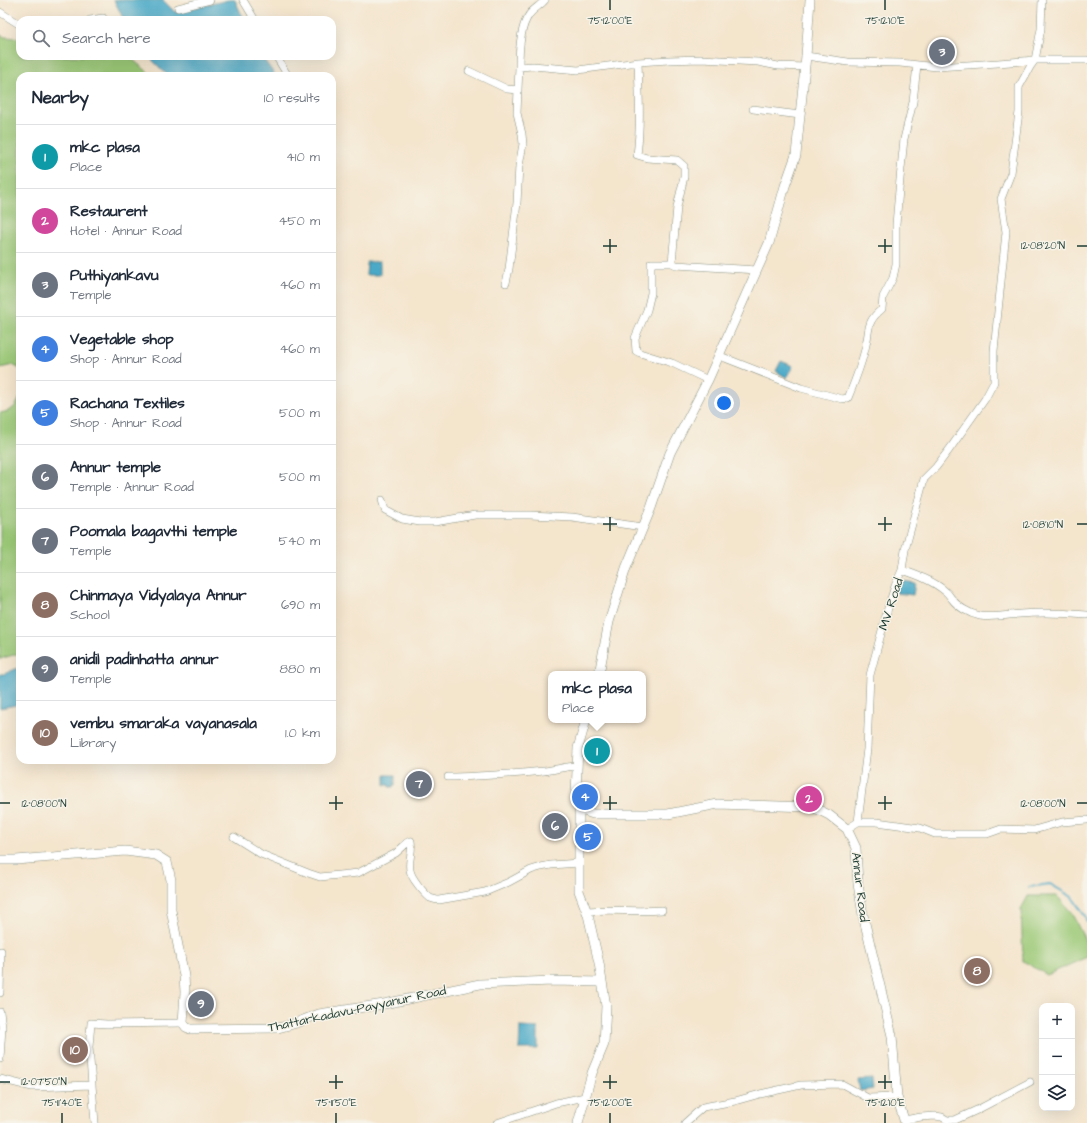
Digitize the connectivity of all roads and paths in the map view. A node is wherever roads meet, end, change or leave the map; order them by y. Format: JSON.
{"nodes":[{"id":1,"x":210,"y":0,"type":"edge"},
{"id":2,"x":243,"y":0,"type":"edge"},
{"id":3,"x":545,"y":0,"type":"edge"},
{"id":4,"x":810,"y":0,"type":"edge"},
{"id":5,"x":1042,"y":0,"type":"edge"},
{"id":6,"x":178,"y":8,"type":"dead end"},
{"id":7,"x":0,"y":12,"type":"edge"},
{"id":8,"x":253,"y":16,"type":"edge"},
{"id":9,"x":16,"y":22,"type":"edge"},
{"id":10,"x":806,"y":56,"type":"junction"},
{"id":11,"x":278,"y":60,"type":"edge"},
{"id":12,"x":1035,"y":60,"type":"junction"},
{"id":13,"x":1087,"y":60,"type":"edge"},
{"id":14,"x":638,"y":62,"type":"junction"},
{"id":15,"x":917,"y":65,"type":"junction"},
{"id":16,"x":520,"y":67,"type":"junction"},
{"id":17,"x":805,"y":67,"type":"junction"},
{"id":18,"x":469,"y":71,"type":"dead end"},
{"id":19,"x":286,"y":72,"type":"edge"},
{"id":20,"x":518,"y":90,"type":"junction"},
{"id":21,"x":753,"y":109,"type":"dead end"},
{"id":22,"x":800,"y":115,"type":"junction"},
{"id":23,"x":672,"y":263,"type":"junction"},
{"id":24,"x":757,"y":270,"type":"junction"},
{"id":25,"x":506,"y":283,"type":"dead end"},
{"id":26,"x":720,"y":356,"type":"junction"},
{"id":27,"x":708,"y":380,"type":"junction"},
{"id":28,"x":382,"y":500,"type":"dead end"},
{"id":29,"x":643,"y":527,"type":"junction"},
{"id":30,"x":902,"y":570,"type":"junction"},
{"id":31,"x":1087,"y":615,"type":"edge"},
{"id":32,"x":600,"y":671,"type":"edge"},
{"id":33,"x":585,"y":723,"type":"edge"},
{"id":34,"x":577,"y":766,"type":"junction"},
{"id":35,"x":448,"y":777,"type":"dead end"},
{"id":36,"x":579,"y":809,"type":"junction"},
{"id":37,"x":1087,"y":820,"type":"edge"},
{"id":38,"x":858,"y":822,"type":"junction"},
{"id":39,"x":847,"y":829,"type":"junction"},
{"id":40,"x":234,"y":837,"type":"dead end"},
{"id":41,"x":0,"y":860,"type":"edge"},
{"id":42,"x":579,"y":863,"type":"junction"},
{"id":43,"x":662,"y":910,"type":"dead end"},
{"id":44,"x":586,"y":911,"type":"junction"},
{"id":45,"x":1,"y":951,"type":"dead end"},
{"id":46,"x":601,"y":982,"type":"junction"},
{"id":47,"x":0,"y":993,"type":"edge"},
{"id":48,"x":0,"y":1012,"type":"edge"},
{"id":49,"x":183,"y":1023,"type":"junction"},
{"id":50,"x":0,"y":1059,"type":"edge"},
{"id":51,"x":0,"y":1079,"type":"edge"},
{"id":52,"x":1030,"y":1082,"type":"dead end"},
{"id":53,"x":92,"y":1085,"type":"junction"},
{"id":54,"x":585,"y":1097,"type":"junction"},
{"id":55,"x":897,"y":1097,"type":"junction"},
{"id":56,"x":905,"y":1122,"type":"edge"},
{"id":57,"x":95,"y":1123,"type":"edge"},
{"id":58,"x":496,"y":1123,"type":"edge"},
{"id":59,"x":578,"y":1123,"type":"edge"},
{"id":60,"x":685,"y":1123,"type":"edge"}],
"edges":[{"from":1,"to":6,"type":"street"},
{"from":2,"to":8,"type":"street"},
{"from":3,"to":16,"type":"street"},
{"from":4,"to":10,"type":"main road"},
{"from":5,"to":12,"type":"street"},
{"from":7,"to":9,"type":"street"},
{"from":10,"to":15,"type":"street"},
{"from":10,"to":17,"type":"main road"},
{"from":11,"to":19,"type":"street"},
{"from":12,"to":13,"type":"street"},
{"from":12,"to":15,"type":"street"},
{"from":12,"to":30,"type":"street"},
{"from":14,"to":16,"type":"street"},
{"from":14,"to":17,"type":"street"},
{"from":14,"to":23,"type":"street"},
{"from":15,"to":26,"type":"street"},
{"from":16,"to":20,"type":"street"},
{"from":17,"to":22,"type":"main road"},
{"from":18,"to":20,"type":"street"},
{"from":20,"to":25,"type":"street"},
{"from":21,"to":22,"type":"street"},
{"from":22,"to":24,"type":"main road"},
{"from":23,"to":24,"type":"street"},
{"from":23,"to":27,"type":"street"},
{"from":24,"to":26,"type":"main road"},
{"from":26,"to":27,"type":"main road"},
{"from":27,"to":29,"type":"main road"},
{"from":28,"to":29,"type":"street"},
{"from":29,"to":32,"type":"main road"},
{"from":30,"to":31,"type":"street","name":"MV Road"},
{"from":30,"to":38,"type":"street","name":"MV Road"},
{"from":33,"to":34,"type":"main road"},
{"from":34,"to":35,"type":"street"},
{"from":34,"to":36,"type":"main road"},
{"from":36,"to":39,"type":"main road","name":"Annur Road"},
{"from":36,"to":42,"type":"main road"},
{"from":37,"to":38,"type":"street"},
{"from":38,"to":39,"type":"street"},
{"from":39,"to":55,"type":"main road","name":"Annur Road"},
{"from":40,"to":42,"type":"street"},
{"from":41,"to":49,"type":"main road"},
{"from":42,"to":44,"type":"main road"},
{"from":43,"to":44,"type":"street"},
{"from":44,"to":46,"type":"main road"},
{"from":45,"to":47,"type":"street"},
{"from":46,"to":49,"type":"main road","name":"Thattarkadavu-Payyanur Road"},
{"from":46,"to":54,"type":"main road"},
{"from":48,"to":50,"type":"street"},
{"from":49,"to":53,"type":"street"},
{"from":51,"to":53,"type":"street"},
{"from":52,"to":56,"type":"street"},
{"from":53,"to":57,"type":"street"},
{"from":54,"to":58,"type":"street"},
{"from":54,"to":59,"type":"main road"},
{"from":55,"to":56,"type":"main road","name":"Annur Road"},
{"from":55,"to":60,"type":"street"}]}
